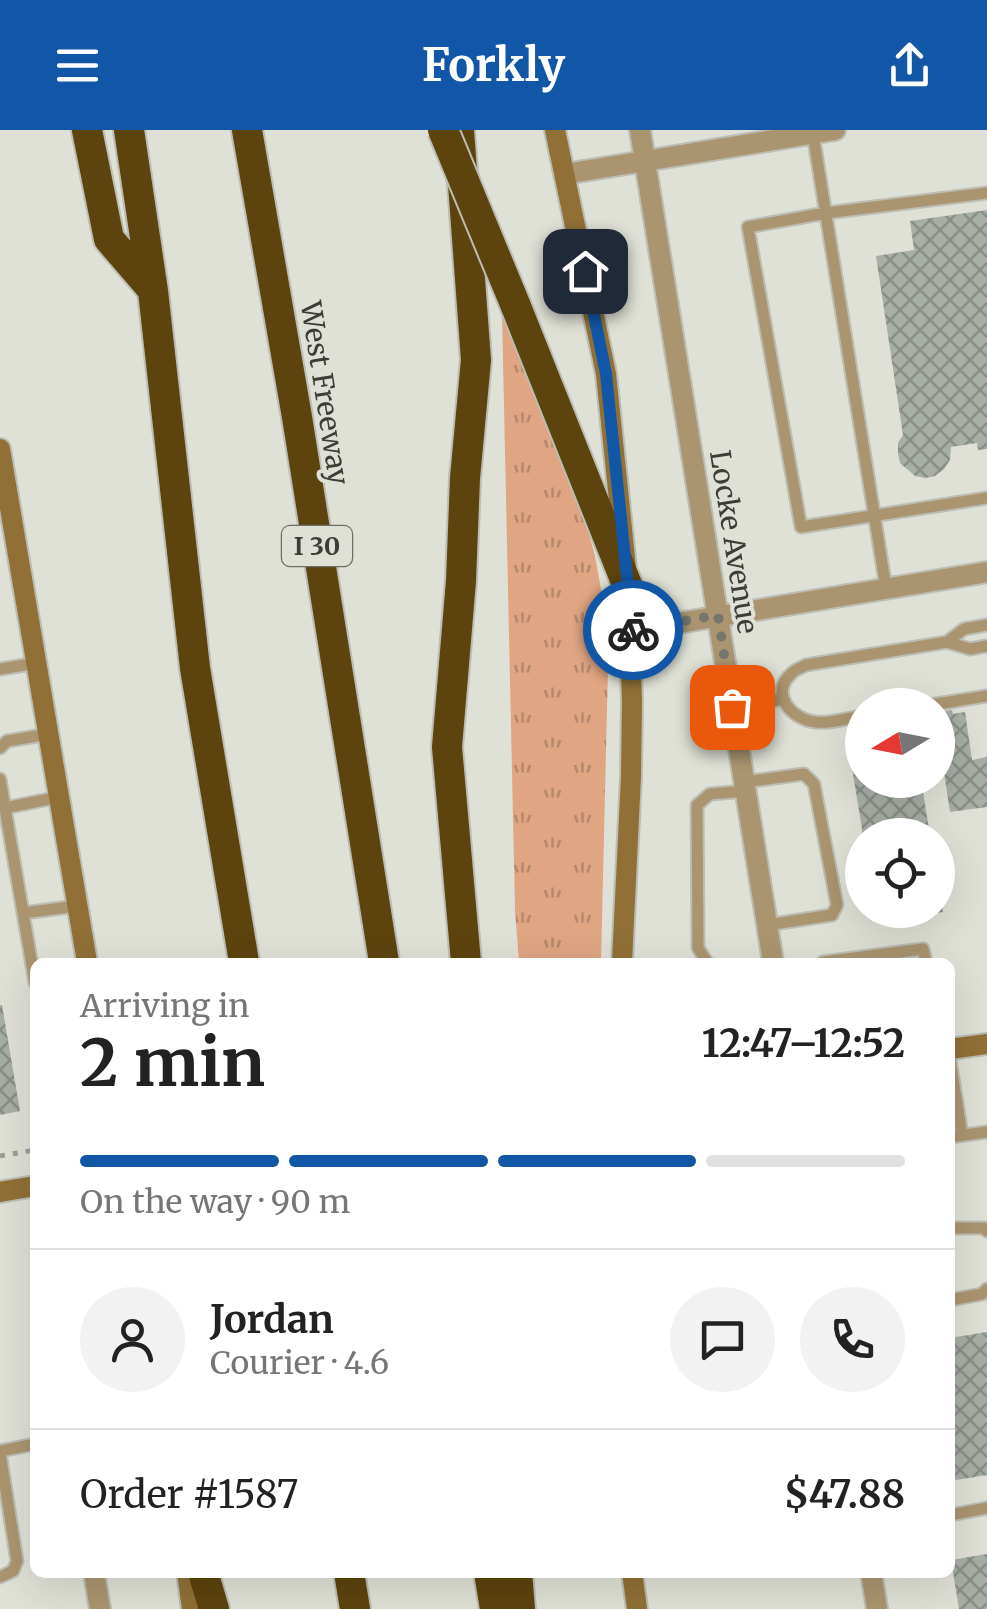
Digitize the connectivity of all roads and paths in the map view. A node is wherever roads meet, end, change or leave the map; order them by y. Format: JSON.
{"nodes":[{"id":1,"x":87,"y":130,"type":"edge"},
{"id":2,"x":128,"y":130,"type":"edge"},
{"id":3,"x":246,"y":130,"type":"edge"},
{"id":4,"x":443,"y":130,"type":"edge"},
{"id":5,"x":459,"y":130,"type":"edge"},
{"id":6,"x":555,"y":130,"type":"edge"},
{"id":7,"x":640,"y":130,"type":"edge"},
{"id":8,"x":835,"y":130,"type":"edge"},
{"id":9,"x":813,"y":134,"type":"junction"},
{"id":10,"x":645,"y":161,"type":"junction"},
{"id":11,"x":565,"y":174,"type":"junction"},
{"id":12,"x":987,"y":192,"type":"edge"},
{"id":13,"x":826,"y":214,"type":"junction"},
{"id":14,"x":153,"y":291,"type":"junction"},
{"id":15,"x":0,"y":449,"type":"edge"},
{"id":16,"x":987,"y":498,"type":"edge"},
{"id":17,"x":874,"y":515,"type":"junction"},
{"id":18,"x":987,"y":572,"type":"edge"},
{"id":19,"x":628,"y":587,"type":"junction"},
{"id":20,"x":886,"y":588,"type":"junction"},
{"id":21,"x":718,"y":615,"type":"junction"},
{"id":22,"x":987,"y":625,"type":"edge"},
{"id":23,"x":630,"y":631,"type":"junction"},
{"id":24,"x":946,"y":642,"type":"junction"},
{"id":25,"x":987,"y":646,"type":"edge"},
{"id":26,"x":37,"y":663,"type":"junction"},
{"id":27,"x":0,"y":669,"type":"edge"},
{"id":28,"x":987,"y":696,"type":"edge"},
{"id":29,"x":783,"y":699,"type":"junction"},
{"id":30,"x":955,"y":701,"type":"edge"},
{"id":31,"x":732,"y":707,"type":"junction"},
{"id":32,"x":845,"y":719,"type":"edge"},
{"id":33,"x":49,"y":734,"type":"junction"},
{"id":34,"x":0,"y":748,"type":"edge"},
{"id":35,"x":0,"y":779,"type":"edge"},
{"id":36,"x":745,"y":786,"type":"junction"},
{"id":37,"x":59,"y":797,"type":"junction"},
{"id":38,"x":5,"y":808,"type":"junction"},
{"id":39,"x":78,"y":906,"type":"junction"},
{"id":40,"x":23,"y":913,"type":"junction"},
{"id":41,"x":767,"y":925,"type":"junction"},
{"id":42,"x":31,"y":958,"type":"edge"},
{"id":43,"x":86,"y":958,"type":"edge"},
{"id":44,"x":243,"y":958,"type":"edge"},
{"id":45,"x":383,"y":958,"type":"edge"},
{"id":46,"x":466,"y":958,"type":"edge"},
{"id":47,"x":622,"y":958,"type":"edge"},
{"id":48,"x":705,"y":958,"type":"edge"},
{"id":49,"x":772,"y":958,"type":"edge"},
{"id":50,"x":853,"y":958,"type":"edge"},
{"id":51,"x":925,"y":958,"type":"edge"},
{"id":52,"x":987,"y":1044,"type":"edge"},
{"id":53,"x":955,"y":1048,"type":"edge"},
{"id":54,"x":987,"y":1132,"type":"edge"},
{"id":55,"x":956,"y":1136,"type":"edge"},
{"id":56,"x":30,"y":1151,"type":"edge"},
{"id":57,"x":0,"y":1156,"type":"edge"},
{"id":58,"x":30,"y":1187,"type":"edge"},
{"id":59,"x":0,"y":1192,"type":"edge"},
{"id":60,"x":955,"y":1228,"type":"edge"},
{"id":61,"x":986,"y":1230,"type":"edge"},
{"id":62,"x":985,"y":1292,"type":"edge"},
{"id":63,"x":955,"y":1299,"type":"edge"},
{"id":64,"x":30,"y":1445,"type":"edge"},
{"id":65,"x":0,"y":1452,"type":"edge"},
{"id":66,"x":987,"y":1508,"type":"edge"},
{"id":67,"x":955,"y":1514,"type":"edge"},
{"id":68,"x":0,"y":1577,"type":"edge"},
{"id":69,"x":95,"y":1578,"type":"edge"},
{"id":70,"x":188,"y":1578,"type":"edge"},
{"id":71,"x":206,"y":1578,"type":"edge"},
{"id":72,"x":350,"y":1578,"type":"edge"},
{"id":73,"x":490,"y":1578,"type":"edge"},
{"id":74,"x":517,"y":1578,"type":"edge"},
{"id":75,"x":633,"y":1578,"type":"edge"},
{"id":76,"x":872,"y":1578,"type":"edge"},
{"id":77,"x":100,"y":1609,"type":"edge"},
{"id":78,"x":192,"y":1609,"type":"edge"},
{"id":79,"x":214,"y":1609,"type":"edge"},
{"id":80,"x":354,"y":1609,"type":"edge"},
{"id":81,"x":495,"y":1609,"type":"edge"},
{"id":82,"x":520,"y":1609,"type":"edge"},
{"id":83,"x":637,"y":1609,"type":"edge"},
{"id":84,"x":877,"y":1609,"type":"edge"}],
"edges":[{"from":1,"to":14,"type":"highway"},
{"from":2,"to":14,"type":"highway"},
{"from":3,"to":45,"type":"highway","name":"West Freeway","number":"I 30"},
{"from":4,"to":19,"type":"highway","bridge":true},
{"from":5,"to":46,"type":"highway"},
{"from":6,"to":11,"type":"main road"},
{"from":7,"to":10,"type":"street","name":"Locke Avenue"},
{"from":8,"to":9,"type":"street"},
{"from":9,"to":10,"type":"street"},
{"from":9,"to":13,"type":"lane"},
{"from":10,"to":11,"type":"street"},
{"from":10,"to":21,"type":"street","name":"Locke Avenue"},
{"from":11,"to":19,"type":"main road"},
{"from":12,"to":13,"type":"lane"},
{"from":13,"to":17,"type":"lane"},
{"from":13,"to":17,"type":"lane"},
{"from":14,"to":44,"type":"highway"},
{"from":15,"to":26,"type":"main road"},
{"from":16,"to":17,"type":"lane"},
{"from":17,"to":20,"type":"lane"},
{"from":18,"to":20,"type":"street"},
{"from":19,"to":23,"type":"main road"},
{"from":20,"to":21,"type":"street"},
{"from":21,"to":23,"type":"street"},
{"from":21,"to":31,"type":"street","name":"Locke Avenue"},
{"from":22,"to":24,"type":"lane"},
{"from":23,"to":47,"type":"main road"},
{"from":24,"to":25,"type":"lane"},
{"from":24,"to":29,"type":"lane"},
{"from":26,"to":27,"type":"lane"},
{"from":26,"to":33,"type":"main road"},
{"from":28,"to":30,"type":"lane"},
{"from":29,"to":31,"type":"lane"},
{"from":29,"to":32,"type":"lane"},
{"from":31,"to":36,"type":"street","name":"Locke Avenue"},
{"from":33,"to":34,"type":"lane"},
{"from":33,"to":37,"type":"main road"},
{"from":35,"to":38,"type":"lane"},
{"from":36,"to":41,"type":"street","name":"Locke Avenue"},
{"from":36,"to":41,"type":"lane"},
{"from":36,"to":48,"type":"lane"},
{"from":37,"to":38,"type":"lane"},
{"from":37,"to":39,"type":"main road"},
{"from":38,"to":40,"type":"lane"},
{"from":39,"to":40,"type":"lane"},
{"from":39,"to":43,"type":"main road"},
{"from":40,"to":42,"type":"lane"},
{"from":41,"to":49,"type":"street","name":"Locke Avenue"},
{"from":50,"to":51,"type":"lane"},
{"from":52,"to":53,"type":"main road"},
{"from":54,"to":55,"type":"lane"},
{"from":56,"to":57,"type":"path"},
{"from":58,"to":59,"type":"main road"},
{"from":60,"to":61,"type":"lane"},
{"from":62,"to":63,"type":"lane"},
{"from":64,"to":65,"type":"lane"},
{"from":65,"to":68,"type":"lane"},
{"from":66,"to":67,"type":"lane"},
{"from":69,"to":77,"type":"street"},
{"from":70,"to":78,"type":"main road"},
{"from":71,"to":79,"type":"highway"},
{"from":72,"to":80,"type":"highway"},
{"from":73,"to":81,"type":"highway"},
{"from":74,"to":82,"type":"highway"},
{"from":75,"to":83,"type":"main road"},
{"from":76,"to":84,"type":"street"}]}
